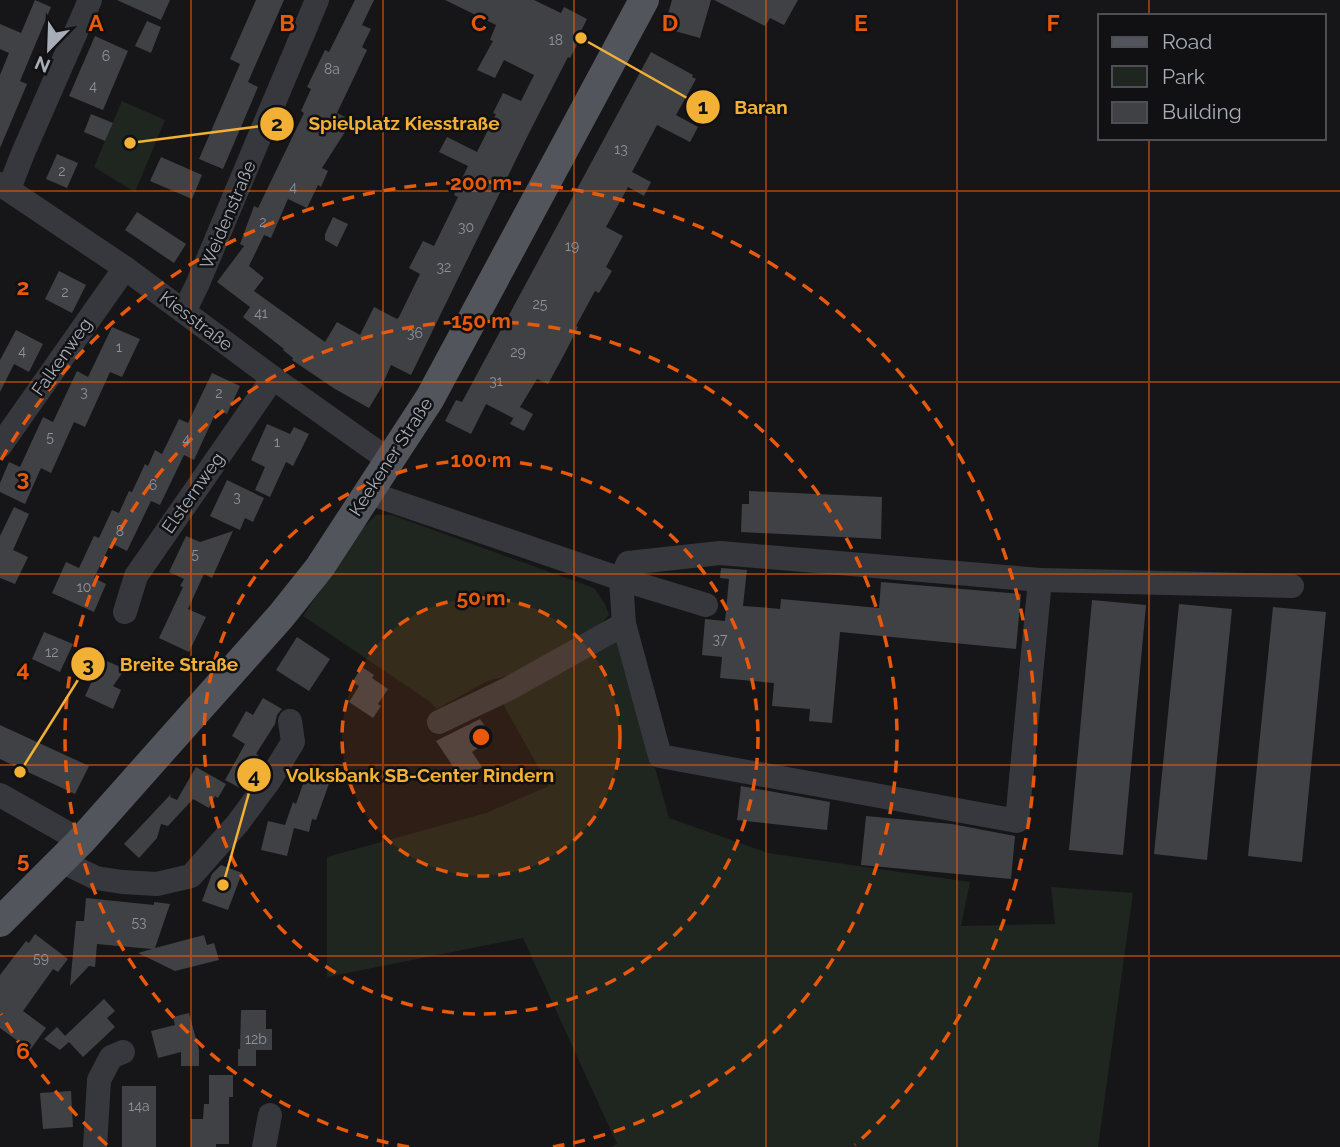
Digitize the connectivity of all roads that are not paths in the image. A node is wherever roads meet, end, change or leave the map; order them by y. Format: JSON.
{"nodes":[{"id":1,"x":90,"y":0,"type":"edge"},
{"id":2,"x":317,"y":0,"type":"edge"},
{"id":3,"x":644,"y":0,"type":"edge"},
{"id":4,"x":4,"y":186,"type":"edge"},
{"id":5,"x":125,"y":268,"type":"junction"},
{"id":6,"x":184,"y":312,"type":"junction"},
{"id":7,"x":273,"y":378,"type":"junction"},
{"id":8,"x":0,"y":446,"type":"edge"},
{"id":9,"x":390,"y":461,"type":"junction"},
{"id":10,"x":369,"y":493,"type":"junction"},
{"id":11,"x":621,"y":579,"type":"junction"},
{"id":12,"x":1040,"y":580,"type":"junction"},
{"id":13,"x":1292,"y":586,"type":"dead end"},
{"id":14,"x":706,"y":605,"type":"dead end"},
{"id":15,"x":125,"y":612,"type":"dead end"},
{"id":16,"x":624,"y":624,"type":"junction"},
{"id":17,"x":290,"y":721,"type":"dead end"},
{"id":18,"x":439,"y":722,"type":"dead end"},
{"id":19,"x":0,"y":795,"type":"edge"},
{"id":20,"x":71,"y":851,"type":"junction"},
{"id":21,"x":0,"y":922,"type":"edge"},
{"id":22,"x":123,"y":1052,"type":"dead end"},
{"id":23,"x":270,"y":1115,"type":"dead end"},
{"id":24,"x":95,"y":1147,"type":"edge"},
{"id":25,"x":264,"y":1147,"type":"edge"}],
"edges":[{"from":1,"to":4,"type":"street"},
{"from":2,"to":6,"type":"street","name":"Weidenstraße"},
{"from":3,"to":9,"type":"main road","name":"Keekener Straße"},
{"from":4,"to":5,"type":"street","name":"Kiesstraße"},
{"from":5,"to":6,"type":"street","name":"Kiesstraße"},
{"from":5,"to":8,"type":"street","name":"Falkenweg"},
{"from":6,"to":7,"type":"street","name":"Kiesstraße"},
{"from":7,"to":9,"type":"street","name":"Kiesstraße"},
{"from":7,"to":15,"type":"street","name":"Elsternweg"},
{"from":9,"to":10,"type":"main road","name":"Keekener Straße"},
{"from":10,"to":11,"type":"street"},
{"from":10,"to":20,"type":"main road","name":"Keekener Straße"},
{"from":11,"to":12,"type":"street"},
{"from":11,"to":14,"type":"street"},
{"from":11,"to":16,"type":"street"},
{"from":12,"to":13,"type":"street"},
{"from":12,"to":16,"type":"street"},
{"from":16,"to":18,"type":"street"},
{"from":17,"to":20,"type":"street"},
{"from":19,"to":20,"type":"street"},
{"from":20,"to":21,"type":"main road","name":"Keekener Straße"},
{"from":22,"to":24,"type":"street"},
{"from":23,"to":25,"type":"street"}]}
